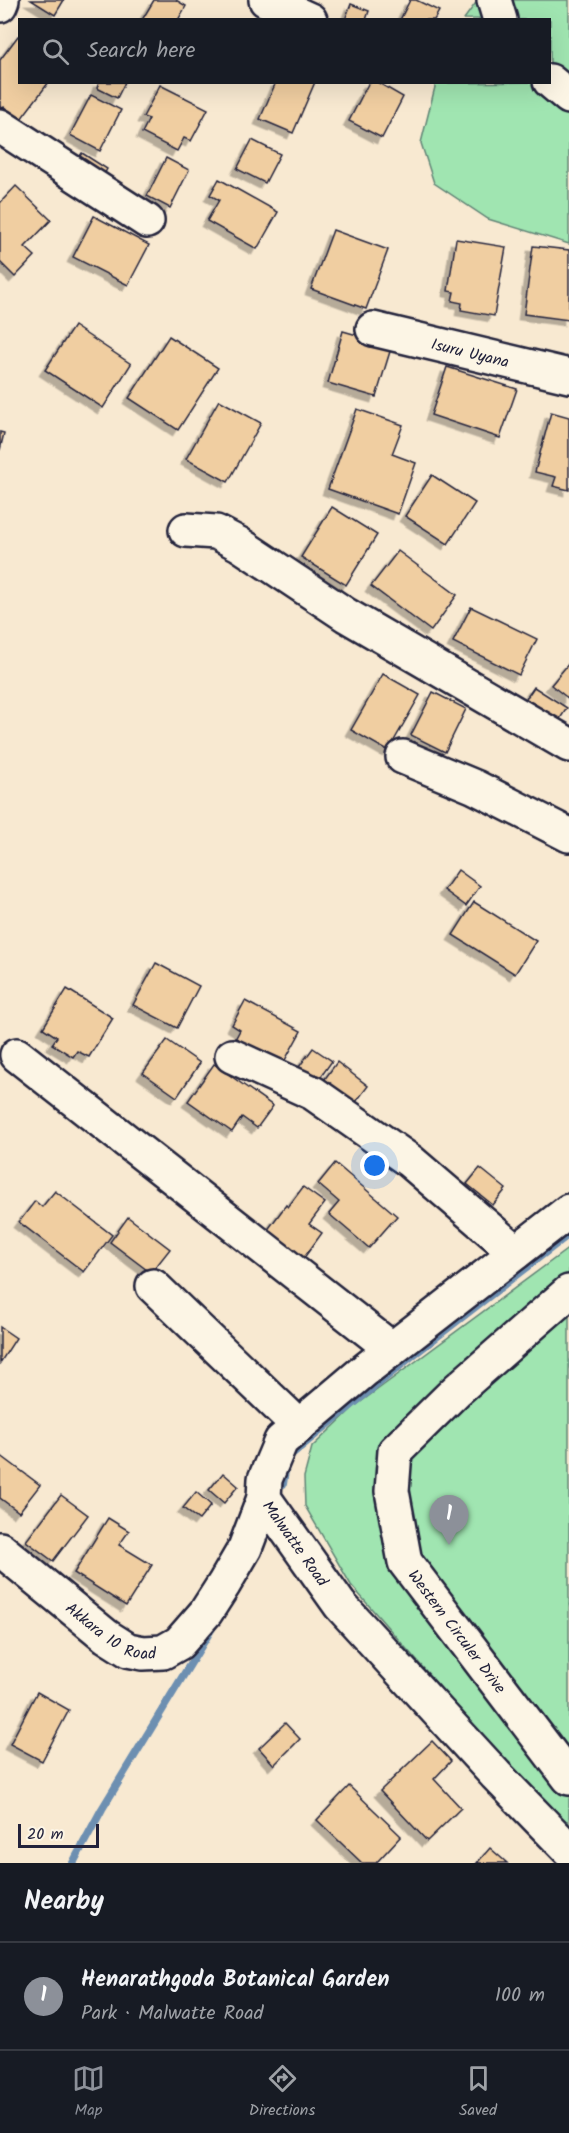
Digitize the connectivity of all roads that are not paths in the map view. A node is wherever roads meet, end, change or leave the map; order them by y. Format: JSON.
{"nodes":[{"id":1,"x":2,"y":0,"type":"edge"},
{"id":2,"x":266,"y":0,"type":"edge"},
{"id":3,"x":494,"y":0,"type":"edge"},
{"id":4,"x":0,"y":4,"type":"edge"},
{"id":5,"x":306,"y":18,"type":"edge"},
{"id":6,"x":499,"y":18,"type":"edge"},
{"id":7,"x":551,"y":82,"type":"edge"},
{"id":8,"x":569,"y":96,"type":"edge"},
{"id":9,"x":0,"y":126,"type":"edge"},
{"id":10,"x":147,"y":221,"type":"dead end"},
{"id":11,"x":373,"y":329,"type":"dead end"},
{"id":12,"x":569,"y":376,"type":"edge"},
{"id":13,"x":186,"y":530,"type":"dead end"},
{"id":14,"x":569,"y":746,"type":"edge"},
{"id":15,"x":404,"y":757,"type":"dead end"},
{"id":16,"x":569,"y":835,"type":"edge"},
{"id":17,"x":17,"y":1055,"type":"dead end"},
{"id":18,"x":232,"y":1056,"type":"dead end"},
{"id":19,"x":569,"y":1211,"type":"edge"},
{"id":20,"x":516,"y":1252,"type":"junction"},
{"id":21,"x":153,"y":1286,"type":"dead end"},
{"id":22,"x":569,"y":1292,"type":"edge"},
{"id":23,"x":392,"y":1349,"type":"junction"},
{"id":24,"x":299,"y":1426,"type":"junction"},
{"id":25,"x":264,"y":1498,"type":"junction"},
{"id":26,"x":0,"y":1549,"type":"edge"},
{"id":27,"x":569,"y":1778,"type":"edge"},
{"id":28,"x":569,"y":1850,"type":"edge"}],
"edges":[{"from":1,"to":4,"type":"street"},
{"from":2,"to":5,"type":"street"},
{"from":3,"to":6,"type":"street"},
{"from":7,"to":8,"type":"street"},
{"from":9,"to":10,"type":"street"},
{"from":11,"to":12,"type":"street","name":"Isuru Uyana"},
{"from":13,"to":14,"type":"street"},
{"from":15,"to":16,"type":"street"},
{"from":17,"to":23,"type":"street"},
{"from":18,"to":20,"type":"street"},
{"from":19,"to":20,"type":"street","name":"Malwatte Road"},
{"from":20,"to":23,"type":"street","name":"Malwatte Road"},
{"from":21,"to":24,"type":"street"},
{"from":22,"to":27,"type":"street","name":"Western Circuler Drive"},
{"from":23,"to":24,"type":"street","name":"Malwatte Road"},
{"from":24,"to":25,"type":"street","name":"Malwatte Road"},
{"from":25,"to":26,"type":"street","name":"Akkara 10 Road"},
{"from":25,"to":28,"type":"street","name":"Malwatte Road"}]}
